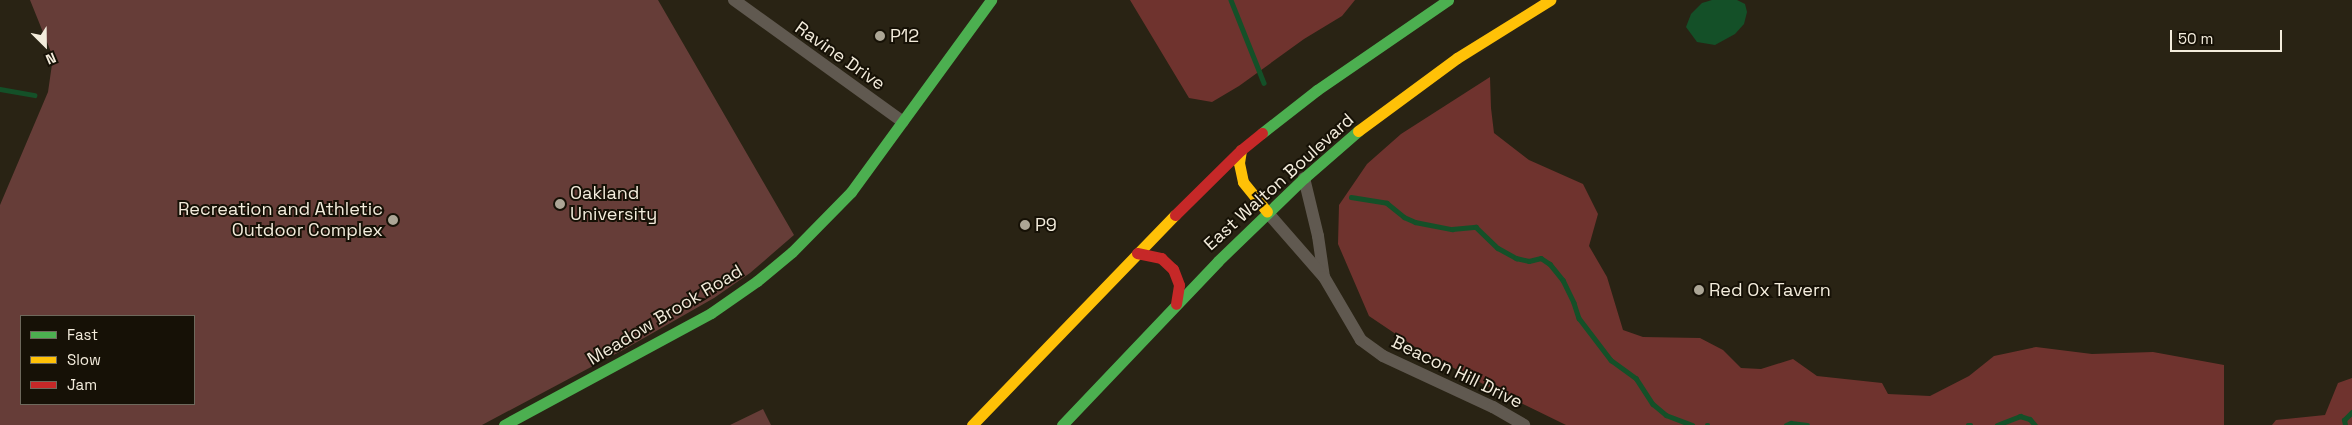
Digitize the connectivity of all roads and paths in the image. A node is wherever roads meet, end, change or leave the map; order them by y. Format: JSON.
{"nodes":[{"id":1,"x":734,"y":0,"type":"edge"},
{"id":2,"x":992,"y":0,"type":"edge"},
{"id":3,"x":1448,"y":0,"type":"edge"},
{"id":4,"x":1550,"y":0,"type":"edge"},
{"id":5,"x":903,"y":122,"type":"junction"},
{"id":6,"x":1241,"y":150,"type":"junction"},
{"id":7,"x":1304,"y":178,"type":"junction"},
{"id":8,"x":1266,"y":212,"type":"junction"},
{"id":9,"x":1137,"y":253,"type":"junction"},
{"id":10,"x":1324,"y":277,"type":"junction"},
{"id":11,"x":1176,"y":304,"type":"junction"},
{"id":12,"x":1065,"y":424,"type":"edge"},
{"id":13,"x":504,"y":425,"type":"edge"},
{"id":14,"x":972,"y":425,"type":"edge"},
{"id":15,"x":1524,"y":425,"type":"edge"}],
"edges":[{"from":1,"to":5,"type":"street","name":"Ravine Drive"},
{"from":2,"to":5,"type":"main road","name":"Meadow Brook Road"},
{"from":3,"to":6,"type":"main road"},
{"from":4,"to":7,"type":"main road","name":"East Walton Boulevard"},
{"from":5,"to":13,"type":"main road","name":"Meadow Brook Road"},
{"from":6,"to":8,"type":"main road"},
{"from":6,"to":9,"type":"main road"},
{"from":7,"to":8,"type":"main road","name":"East Walton Boulevard"},
{"from":7,"to":10,"type":"street","name":"Beacon Hill Drive"},
{"from":8,"to":10,"type":"street","name":"Beacon Hill Drive"},
{"from":8,"to":11,"type":"main road","name":"East Walton Boulevard"},
{"from":9,"to":11,"type":"main road"},
{"from":9,"to":14,"type":"main road"},
{"from":10,"to":15,"type":"street","name":"Beacon Hill Drive"},
{"from":11,"to":12,"type":"main road","name":"East Walton Boulevard"}]}
